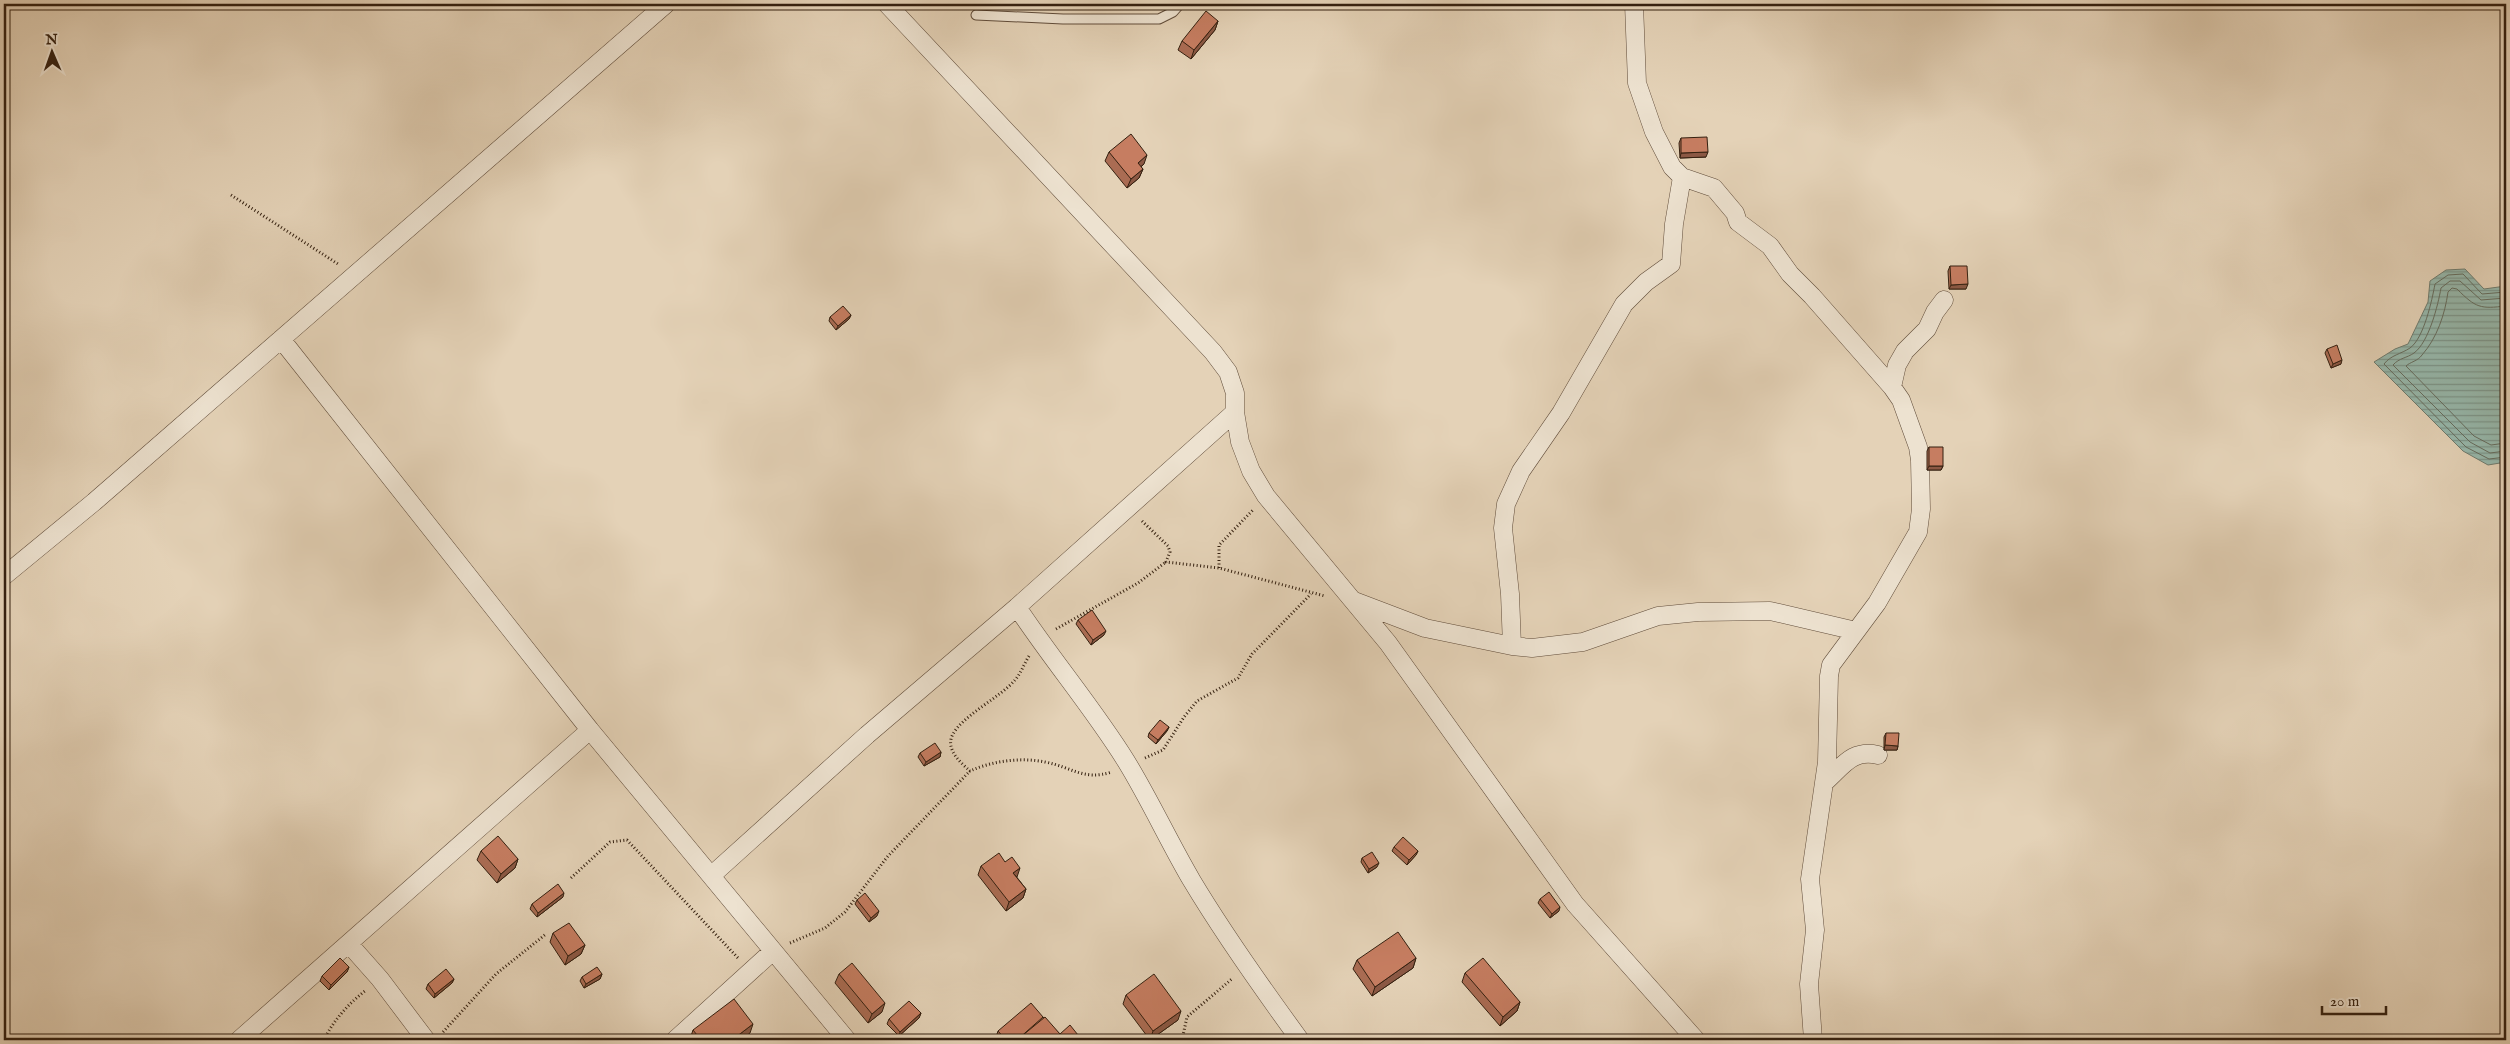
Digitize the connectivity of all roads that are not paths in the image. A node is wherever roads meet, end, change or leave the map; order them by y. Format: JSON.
{"nodes":[{"id":1,"x":666,"y":4,"type":"edge"},
{"id":2,"x":887,"y":4,"type":"edge"},
{"id":3,"x":1180,"y":4,"type":"edge"},
{"id":4,"x":1634,"y":4,"type":"edge"},
{"id":5,"x":976,"y":16,"type":"dead end"},
{"id":6,"x":1682,"y":177,"type":"junction"},
{"id":7,"x":1944,"y":300,"type":"dead end"},
{"id":8,"x":281,"y":339,"type":"junction"},
{"id":9,"x":1892,"y":387,"type":"junction"},
{"id":10,"x":1235,"y":412,"type":"junction"},
{"id":11,"x":4,"y":576,"type":"edge"},
{"id":12,"x":1352,"y":600,"type":"junction"},
{"id":13,"x":1017,"y":607,"type":"junction"},
{"id":14,"x":1856,"y":631,"type":"junction"},
{"id":15,"x":1512,"y":646,"type":"junction"},
{"id":16,"x":590,"y":730,"type":"junction"},
{"id":17,"x":1878,"y":755,"type":"dead end"},
{"id":18,"x":1825,"y":782,"type":"junction"},
{"id":19,"x":712,"y":876,"type":"junction"},
{"id":20,"x":349,"y":944,"type":"junction"},
{"id":21,"x":773,"y":951,"type":"junction"},
{"id":22,"x":239,"y":1040,"type":"edge"},
{"id":23,"x":426,"y":1040,"type":"edge"},
{"id":24,"x":676,"y":1040,"type":"edge"},
{"id":25,"x":847,"y":1040,"type":"edge"},
{"id":26,"x":1300,"y":1040,"type":"edge"},
{"id":27,"x":1696,"y":1040,"type":"edge"},
{"id":28,"x":1813,"y":1040,"type":"edge"}],
"edges":[{"from":1,"to":8,"type":"street"},
{"from":2,"to":10,"type":"street"},
{"from":3,"to":5,"type":"lane"},
{"from":4,"to":6,"type":"street"},
{"from":6,"to":9,"type":"street"},
{"from":6,"to":15,"type":"street"},
{"from":7,"to":9,"type":"street"},
{"from":8,"to":11,"type":"street"},
{"from":8,"to":16,"type":"street"},
{"from":9,"to":14,"type":"street"},
{"from":10,"to":12,"type":"street"},
{"from":10,"to":13,"type":"street"},
{"from":12,"to":15,"type":"street"},
{"from":12,"to":27,"type":"street"},
{"from":13,"to":19,"type":"street"},
{"from":13,"to":26,"type":"street"},
{"from":14,"to":15,"type":"street"},
{"from":14,"to":18,"type":"street"},
{"from":16,"to":19,"type":"street"},
{"from":16,"to":20,"type":"street"},
{"from":17,"to":18,"type":"street"},
{"from":18,"to":28,"type":"street"},
{"from":19,"to":21,"type":"street"},
{"from":20,"to":22,"type":"street"},
{"from":20,"to":23,"type":"street"},
{"from":21,"to":24,"type":"street"},
{"from":21,"to":25,"type":"street"}]}
